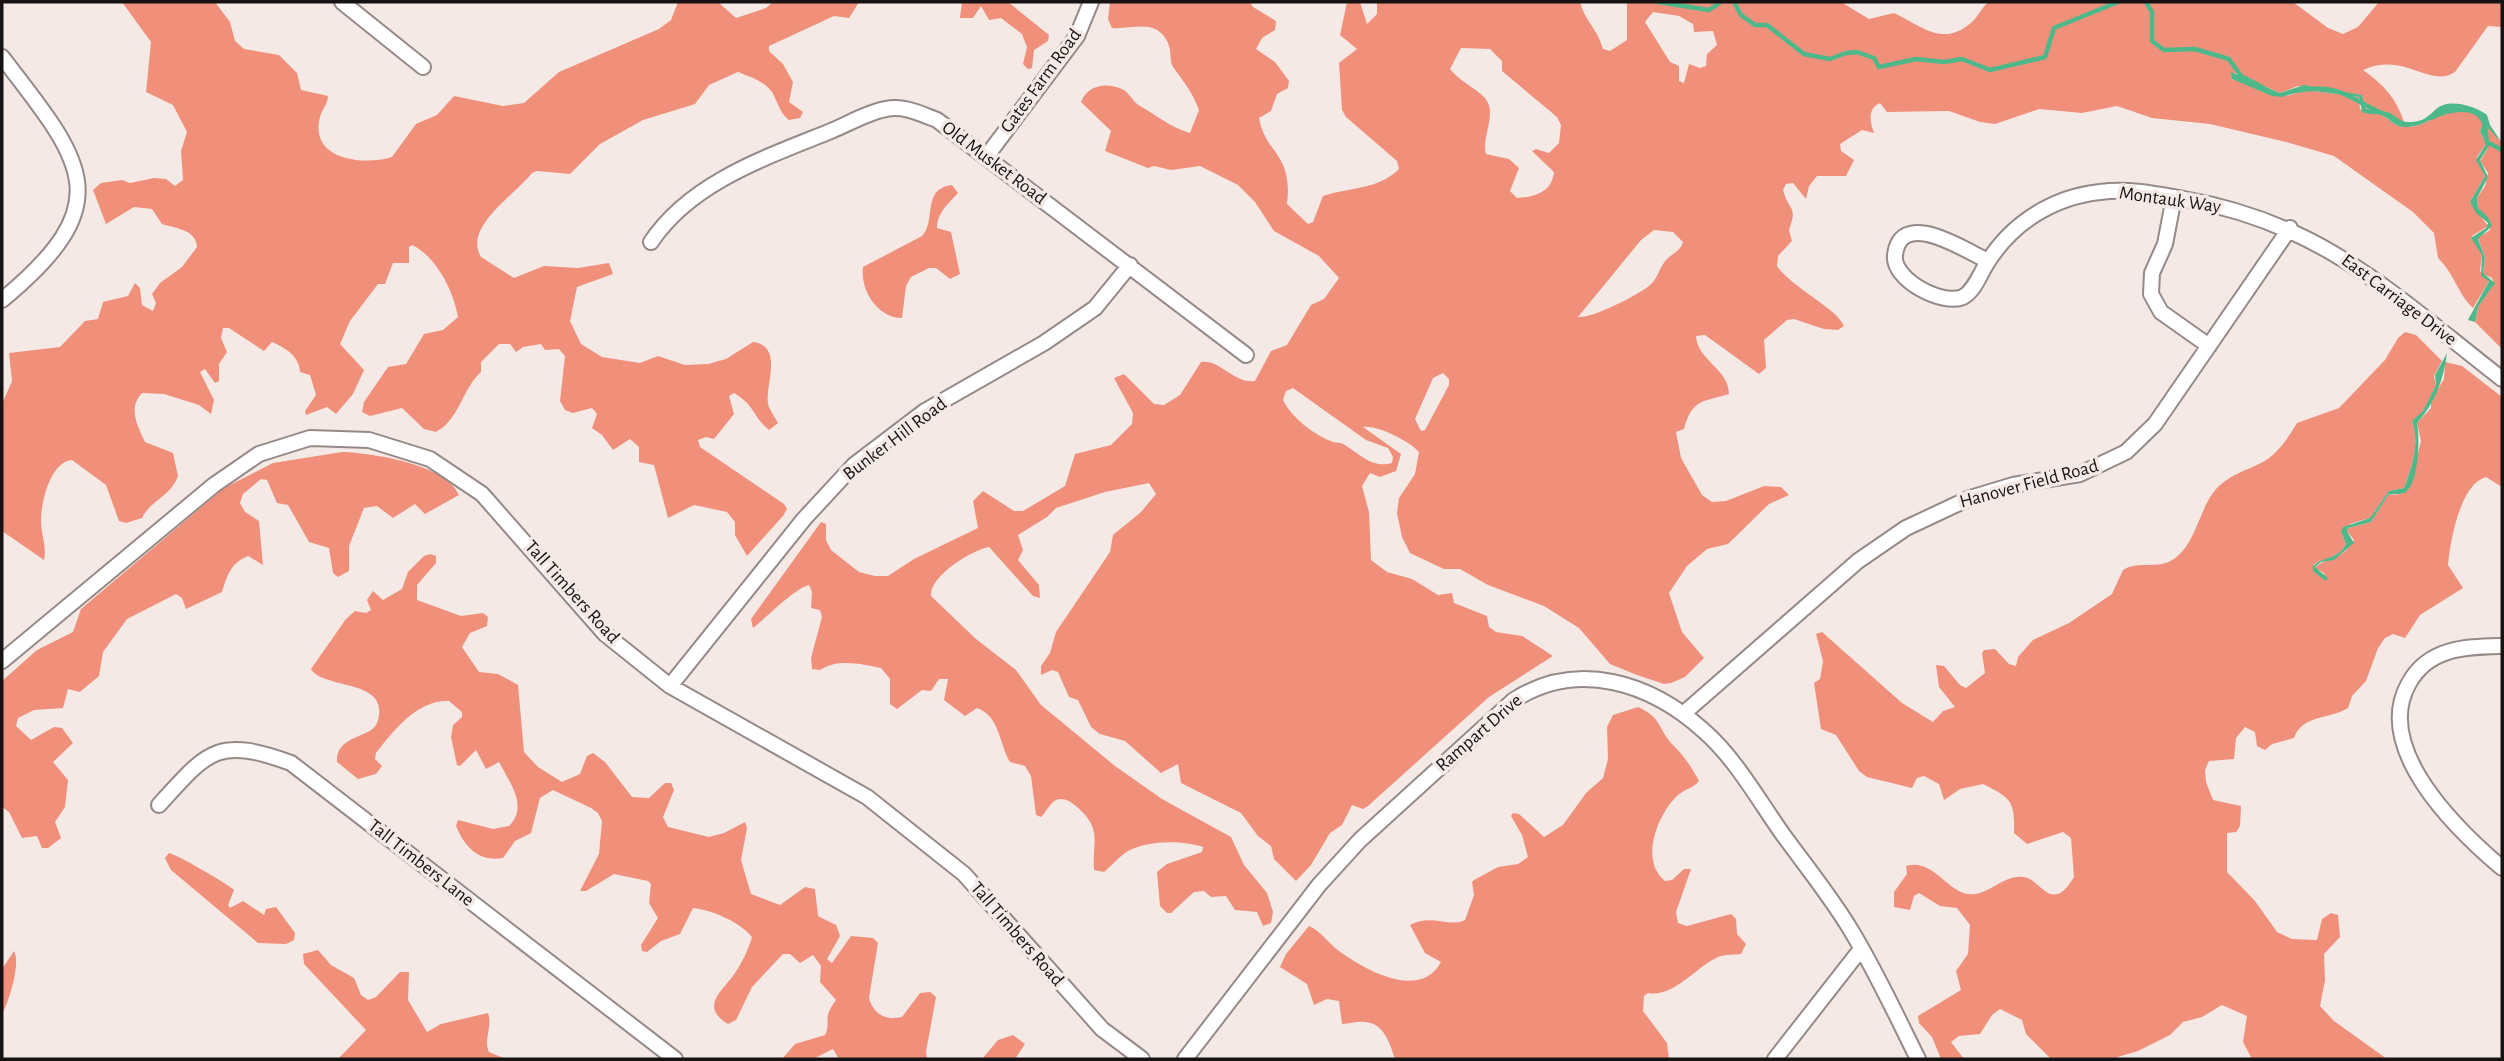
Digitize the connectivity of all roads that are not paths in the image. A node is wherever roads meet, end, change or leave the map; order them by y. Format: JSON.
{"nodes":[{"id":1,"x":342,"y":2,"type":"edge"},
{"id":2,"x":1091,"y":2,"type":"edge"},
{"id":3,"x":2,"y":57,"type":"edge"},
{"id":4,"x":423,"y":67,"type":"dead end"},
{"id":5,"x":986,"y":157,"type":"junction"},
{"id":6,"x":2174,"y":198,"type":"junction"},
{"id":7,"x":2290,"y":228,"type":"junction"},
{"id":8,"x":651,"y":242,"type":"dead end"},
{"id":9,"x":1988,"y":261,"type":"junction"},
{"id":10,"x":1130,"y":265,"type":"junction"},
{"id":11,"x":2,"y":300,"type":"edge"},
{"id":12,"x":2209,"y":346,"type":"junction"},
{"id":13,"x":1246,"y":355,"type":"dead end"},
{"id":14,"x":2502,"y":379,"type":"edge"},
{"id":15,"x":2502,"y":646,"type":"edge"},
{"id":16,"x":2,"y":661,"type":"edge"},
{"id":17,"x":670,"y":686,"type":"junction"},
{"id":18,"x":1683,"y":714,"type":"junction"},
{"id":19,"x":159,"y":805,"type":"dead end"},
{"id":20,"x":2502,"y":868,"type":"edge"},
{"id":21,"x":1861,"y":949,"type":"junction"},
{"id":22,"x":675,"y":1059,"type":"edge"},
{"id":23,"x":1142,"y":1059,"type":"edge"},
{"id":24,"x":1185,"y":1059,"type":"edge"},
{"id":25,"x":1775,"y":1059,"type":"edge"},
{"id":26,"x":1918,"y":1059,"type":"edge"}],
"edges":[{"from":1,"to":4,"type":"street"},
{"from":2,"to":5,"type":"street","name":"Gates Farm Road"},
{"from":3,"to":11,"type":"street"},
{"from":5,"to":8,"type":"street","name":"Old Musket Road"},
{"from":5,"to":10,"type":"street","name":"Old Musket Road"},
{"from":6,"to":7,"type":"street","name":"Montauk Way"},
{"from":6,"to":9,"type":"street","name":"Montauk Way"},
{"from":6,"to":12,"type":"street"},
{"from":7,"to":12,"type":"street","name":"Hanover Field Road"},
{"from":7,"to":14,"type":"street","name":"East Carriage Drive"},
{"from":9,"to":9,"type":"street","name":"Montauk Way"},
{"from":10,"to":13,"type":"street","name":"Old Musket Road"},
{"from":10,"to":17,"type":"street","name":"Bunker Hill Road"},
{"from":12,"to":18,"type":"street","name":"Hanover Field Road"},
{"from":15,"to":20,"type":"street"},
{"from":16,"to":17,"type":"street","name":"Tall Timbers Road"},
{"from":17,"to":23,"type":"street","name":"Tall Timbers Road"},
{"from":18,"to":21,"type":"street","name":"Rampart Drive"},
{"from":18,"to":24,"type":"street","name":"Rampart Drive"},
{"from":19,"to":22,"type":"street","name":"Tall Timbers Lane"},
{"from":21,"to":25,"type":"street"},
{"from":21,"to":26,"type":"street","name":"Rampart Drive"}]}
